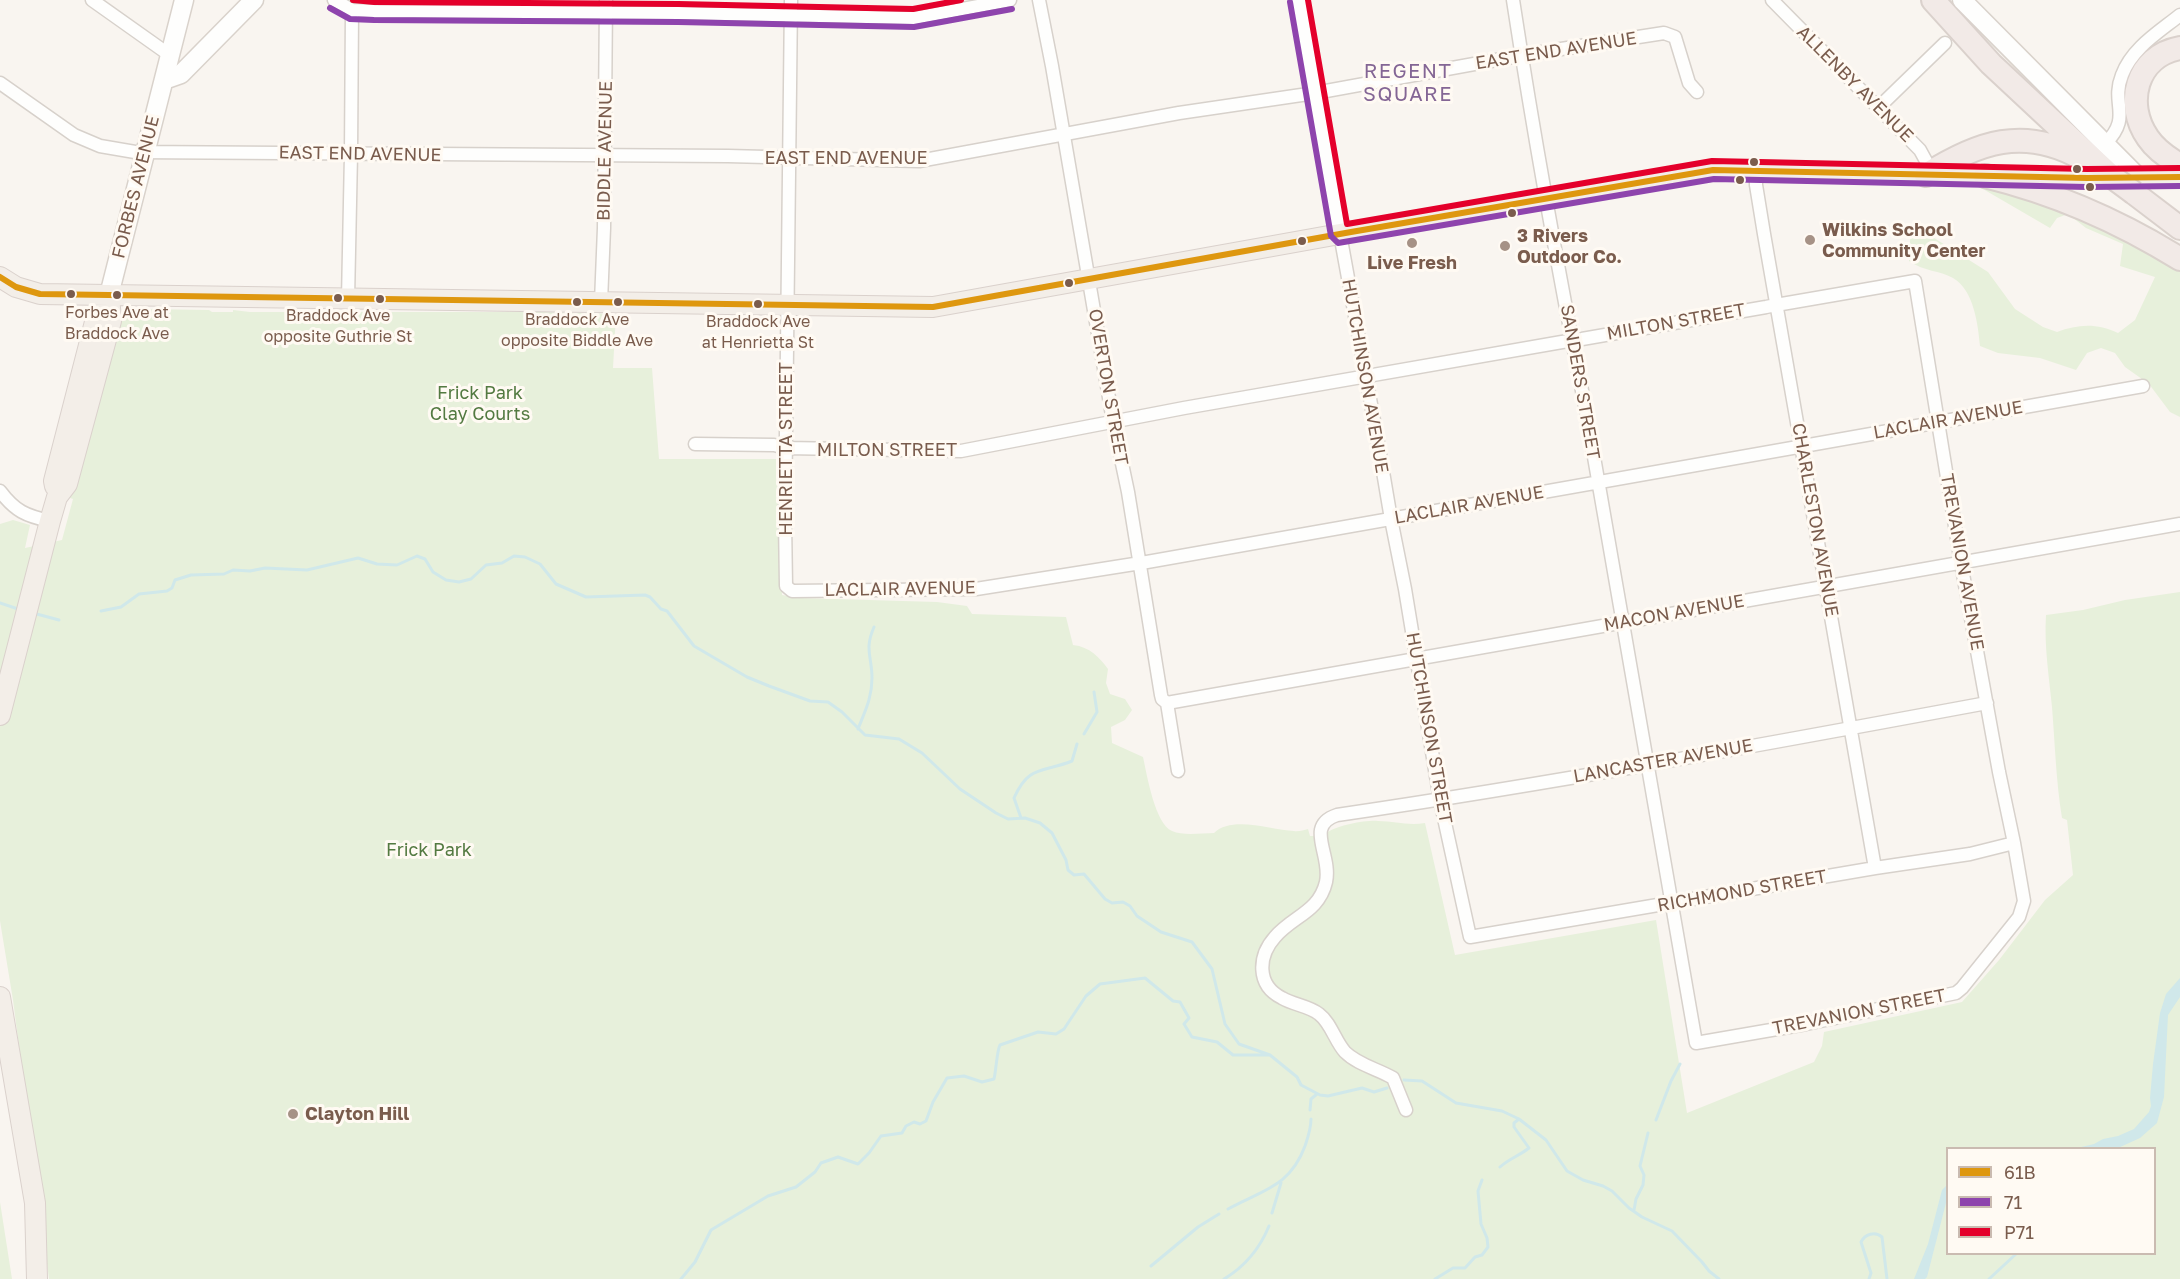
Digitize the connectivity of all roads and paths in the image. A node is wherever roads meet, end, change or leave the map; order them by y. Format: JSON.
{"nodes":[{"id":1,"x":93,"y":0,"type":"edge"},
{"id":2,"x":184,"y":0,"type":"edge"},
{"id":3,"x":254,"y":0,"type":"edge"},
{"id":4,"x":334,"y":0,"type":"edge"},
{"id":5,"x":606,"y":0,"type":"edge"},
{"id":6,"x":791,"y":0,"type":"edge"},
{"id":7,"x":1010,"y":0,"type":"edge"},
{"id":8,"x":1039,"y":0,"type":"edge"},
{"id":9,"x":1299,"y":0,"type":"edge"},
{"id":10,"x":1513,"y":0,"type":"edge"},
{"id":11,"x":1772,"y":0,"type":"edge"},
{"id":12,"x":1933,"y":0,"type":"edge"},
{"id":13,"x":1962,"y":0,"type":"edge"},
{"id":14,"x":376,"y":6,"type":"edge"},
{"id":15,"x":352,"y":10,"type":"junction"},
{"id":16,"x":606,"y":14,"type":"junction"},
{"id":17,"x":2180,"y":15,"type":"edge"},
{"id":18,"x":791,"y":16,"type":"junction"},
{"id":19,"x":1945,"y":43,"type":"dead end"},
{"id":20,"x":2180,"y":48,"type":"edge"},
{"id":21,"x":171,"y":56,"type":"junction"},
{"id":22,"x":1521,"y":56,"type":"junction"},
{"id":23,"x":164,"y":80,"type":"junction"},
{"id":24,"x":0,"y":83,"type":"edge"},
{"id":25,"x":1696,"y":92,"type":"dead end"},
{"id":26,"x":1315,"y":93,"type":"junction"},
{"id":27,"x":1879,"y":107,"type":"junction"},
{"id":28,"x":1063,"y":136,"type":"junction"},
{"id":29,"x":145,"y":152,"type":"junction"},
{"id":30,"x":351,"y":154,"type":"junction"},
{"id":31,"x":604,"y":156,"type":"junction"},
{"id":32,"x":789,"y":158,"type":"junction"},
{"id":33,"x":2100,"y":161,"type":"junction"},
{"id":34,"x":2180,"y":165,"type":"edge"},
{"id":35,"x":1756,"y":172,"type":"junction"},
{"id":36,"x":1926,"y":175,"type":"junction"},
{"id":37,"x":1985,"y":176,"type":"junction"},
{"id":38,"x":2180,"y":177,"type":"edge"},
{"id":39,"x":2136,"y":186,"type":"junction"},
{"id":40,"x":1546,"y":198,"type":"junction"},
{"id":41,"x":2180,"y":228,"type":"edge"},
{"id":42,"x":1340,"y":234,"type":"junction"},
{"id":43,"x":2180,"y":259,"type":"edge"},
{"id":44,"x":0,"y":277,"type":"edge"},
{"id":45,"x":1089,"y":279,"type":"junction"},
{"id":46,"x":1915,"y":281,"type":"joint"},
{"id":47,"x":62,"y":294,"type":"junction"},
{"id":48,"x":109,"y":295,"type":"junction"},
{"id":49,"x":348,"y":299,"type":"junction"},
{"id":50,"x":601,"y":302,"type":"junction"},
{"id":51,"x":786,"y":304,"type":"junction"},
{"id":52,"x":1776,"y":305,"type":"junction"},
{"id":53,"x":96,"y":318,"type":"junction"},
{"id":54,"x":1572,"y":340,"type":"junction"},
{"id":55,"x":1367,"y":377,"type":"junction"},
{"id":56,"x":2143,"y":386,"type":"dead end"},
{"id":57,"x":1113,"y":421,"type":"junction"},
{"id":58,"x":1937,"y":422,"type":"junction"},
{"id":59,"x":695,"y":444,"type":"dead end"},
{"id":60,"x":1801,"y":445,"type":"junction"},
{"id":61,"x":786,"y":448,"type":"junction"},
{"id":62,"x":1598,"y":482,"type":"junction"},
{"id":63,"x":0,"y":491,"type":"edge"},
{"id":64,"x":57,"y":497,"type":"junction"},
{"id":65,"x":1391,"y":519,"type":"junction"},
{"id":66,"x":2180,"y":524,"type":"edge"},
{"id":67,"x":48,"y":526,"type":"junction"},
{"id":68,"x":1138,"y":563,"type":"junction"},
{"id":69,"x":1961,"y":563,"type":"junction"},
{"id":70,"x":1826,"y":586,"type":"junction"},
{"id":71,"x":792,"y":591,"type":"joint"},
{"id":72,"x":1622,"y":622,"type":"junction"},
{"id":73,"x":1416,"y":659,"type":"junction"},
{"id":74,"x":1161,"y":701,"type":"junction"},
{"id":75,"x":1987,"y":703,"type":"junction"},
{"id":76,"x":0,"y":715,"type":"edge"},
{"id":77,"x":1851,"y":727,"type":"junction"},
{"id":78,"x":1646,"y":765,"type":"junction"},
{"id":79,"x":1178,"y":771,"type":"dead end"},
{"id":80,"x":1440,"y":800,"type":"junction"},
{"id":81,"x":2014,"y":843,"type":"junction"},
{"id":82,"x":1875,"y":868,"type":"junction"},
{"id":83,"x":1672,"y":904,"type":"junction"},
{"id":84,"x":1470,"y":938,"type":"joint"},
{"id":85,"x":0,"y":997,"type":"edge"},
{"id":86,"x":1696,"y":1043,"type":"joint"},
{"id":87,"x":1406,"y":1110,"type":"dead end"},
{"id":88,"x":37,"y":1279,"type":"edge"}],
"edges":[{"from":1,"to":21,"type":"street"},
{"from":2,"to":21,"type":"street","name":"FORBES AVENUE"},
{"from":3,"to":23,"type":"street"},
{"from":4,"to":15,"type":"street"},
{"from":5,"to":16,"type":"street","name":"BIDDLE AVENUE"},
{"from":6,"to":18,"type":"street","name":"HENRIETTA STREET"},
{"from":7,"to":18,"type":"street"},
{"from":8,"to":28,"type":"street","name":"OVERTON STREET"},
{"from":9,"to":26,"type":"street"},
{"from":10,"to":22,"type":"street","name":"SANDERS STREET"},
{"from":11,"to":27,"type":"street","name":"ALLENBY AVENUE"},
{"from":12,"to":33,"type":"highway"},
{"from":13,"to":33,"type":"street"},
{"from":14,"to":15,"type":"street"},
{"from":14,"to":16,"type":"street"},
{"from":15,"to":30,"type":"street"},
{"from":16,"to":18,"type":"street"},
{"from":16,"to":31,"type":"street","name":"BIDDLE AVENUE"},
{"from":17,"to":33,"type":"street"},
{"from":18,"to":32,"type":"street","name":"HENRIETTA STREET"},
{"from":19,"to":27,"type":"street"},
{"from":20,"to":34,"type":"highway"},
{"from":21,"to":23,"type":"street","name":"FORBES AVENUE"},
{"from":22,"to":25,"type":"street","name":"EAST END AVENUE"},
{"from":22,"to":26,"type":"street","name":"EAST END AVENUE"},
{"from":22,"to":40,"type":"street","name":"SANDERS STREET"},
{"from":23,"to":29,"type":"street","name":"FORBES AVENUE"},
{"from":24,"to":29,"type":"street","name":"EAST END AVENUE"},
{"from":26,"to":28,"type":"street","name":"EAST END AVENUE"},
{"from":26,"to":42,"type":"street"},
{"from":27,"to":36,"type":"street","name":"ALLENBY AVENUE"},
{"from":28,"to":32,"type":"street","name":"EAST END AVENUE"},
{"from":28,"to":45,"type":"street","name":"OVERTON STREET"},
{"from":29,"to":30,"type":"street","name":"EAST END AVENUE"},
{"from":29,"to":48,"type":"street","name":"FORBES AVENUE"},
{"from":30,"to":31,"type":"street","name":"EAST END AVENUE"},
{"from":30,"to":49,"type":"street"},
{"from":31,"to":32,"type":"street","name":"EAST END AVENUE"},
{"from":31,"to":50,"type":"street","name":"BIDDLE AVENUE"},
{"from":32,"to":51,"type":"street","name":"HENRIETTA STREET"},
{"from":33,"to":36,"type":"highway"},
{"from":33,"to":39,"type":"highway","bridge":true},
{"from":33,"to":39,"type":"street"},
{"from":35,"to":36,"type":"main road"},
{"from":35,"to":40,"type":"main road"},
{"from":35,"to":52,"type":"street","name":"CHARLESTON AVENUE"},
{"from":36,"to":37,"type":"main road"},
{"from":37,"to":39,"type":"main road"},
{"from":37,"to":43,"type":"highway"},
{"from":38,"to":39,"type":"main road"},
{"from":39,"to":41,"type":"highway"},
{"from":40,"to":42,"type":"main road"},
{"from":40,"to":54,"type":"street","name":"SANDERS STREET"},
{"from":42,"to":45,"type":"main road"},
{"from":42,"to":55,"type":"street","name":"HUTCHINSON AVENUE"},
{"from":44,"to":47,"type":"main road"},
{"from":45,"to":51,"type":"main road"},
{"from":45,"to":57,"type":"street","name":"OVERTON STREET"},
{"from":46,"to":52,"type":"street","name":"MILTON STREET"},
{"from":46,"to":58,"type":"street","name":"TREVANION AVENUE"},
{"from":47,"to":48,"type":"main road"},
{"from":47,"to":53,"type":"main road"},
{"from":48,"to":49,"type":"main road"},
{"from":48,"to":53,"type":"main road","name":"FORBES AVENUE"},
{"from":48,"to":64,"type":"main road","name":"FORBES AVENUE"},
{"from":49,"to":50,"type":"main road"},
{"from":50,"to":51,"type":"main road"},
{"from":51,"to":61,"type":"street","name":"HENRIETTA STREET"},
{"from":52,"to":54,"type":"street","name":"MILTON STREET"},
{"from":52,"to":60,"type":"street","name":"CHARLESTON AVENUE"},
{"from":53,"to":64,"type":"main road","name":"FORBES AVENUE"},
{"from":54,"to":55,"type":"street","name":"MILTON STREET"},
{"from":54,"to":62,"type":"street","name":"SANDERS STREET"},
{"from":55,"to":57,"type":"street","name":"MILTON STREET"},
{"from":55,"to":65,"type":"street","name":"HUTCHINSON AVENUE"},
{"from":56,"to":58,"type":"street","name":"LACLAIR AVENUE"},
{"from":57,"to":61,"type":"street","name":"MILTON STREET"},
{"from":57,"to":68,"type":"street","name":"OVERTON STREET"},
{"from":58,"to":60,"type":"street","name":"LACLAIR AVENUE"},
{"from":58,"to":69,"type":"street","name":"TREVANION AVENUE"},
{"from":59,"to":61,"type":"street","name":"MILTON STREET"},
{"from":60,"to":62,"type":"street","name":"LACLAIR AVENUE"},
{"from":60,"to":70,"type":"street","name":"CHARLESTON AVENUE"},
{"from":61,"to":71,"type":"street","name":"HENRIETTA STREET"},
{"from":62,"to":65,"type":"street","name":"LACLAIR AVENUE"},
{"from":62,"to":72,"type":"street","name":"SANDERS STREET"},
{"from":63,"to":67,"type":"street"},
{"from":64,"to":67,"type":"main road","name":"FORBES AVENUE"},
{"from":65,"to":68,"type":"street","name":"LACLAIR AVENUE"},
{"from":65,"to":73,"type":"street","name":"HUTCHINSON STREET"},
{"from":66,"to":69,"type":"street","name":"MACON AVENUE"},
{"from":67,"to":76,"type":"main road","name":"FORBES AVENUE"},
{"from":68,"to":71,"type":"street","name":"LACLAIR AVENUE"},
{"from":68,"to":74,"type":"street","name":"OVERTON STREET"},
{"from":69,"to":70,"type":"street","name":"MACON AVENUE"},
{"from":69,"to":75,"type":"street","name":"TREVANION AVENUE"},
{"from":70,"to":72,"type":"street","name":"MACON AVENUE"},
{"from":70,"to":77,"type":"street","name":"CHARLESTON AVENUE"},
{"from":72,"to":73,"type":"street","name":"MACON AVENUE"},
{"from":72,"to":78,"type":"street","name":"SANDERS STREET"},
{"from":73,"to":74,"type":"street","name":"MACON AVENUE"},
{"from":73,"to":80,"type":"street","name":"HUTCHINSON STREET"},
{"from":74,"to":79,"type":"street","name":"OVERTON STREET"},
{"from":75,"to":77,"type":"street","name":"LANCASTER AVENUE"},
{"from":75,"to":81,"type":"street","name":"TREVANION AVENUE"},
{"from":77,"to":78,"type":"street","name":"LANCASTER AVENUE"},
{"from":77,"to":82,"type":"street","name":"CHARLESTON AVENUE"},
{"from":78,"to":80,"type":"street","name":"LANCASTER AVENUE"},
{"from":78,"to":83,"type":"street","name":"SANDERS STREET"},
{"from":80,"to":84,"type":"street","name":"HUTCHINSON STREET"},
{"from":80,"to":87,"type":"street","name":"LANCASTER AVENUE"},
{"from":81,"to":82,"type":"street","name":"RICHMOND STREET"},
{"from":81,"to":86,"type":"street","name":"TREVANION STREET"},
{"from":82,"to":83,"type":"street","name":"RICHMOND STREET"},
{"from":83,"to":84,"type":"street","name":"RICHMOND STREET"},
{"from":83,"to":86,"type":"street","name":"SANDERS STREET"},
{"from":85,"to":88,"type":"main road"}]}
